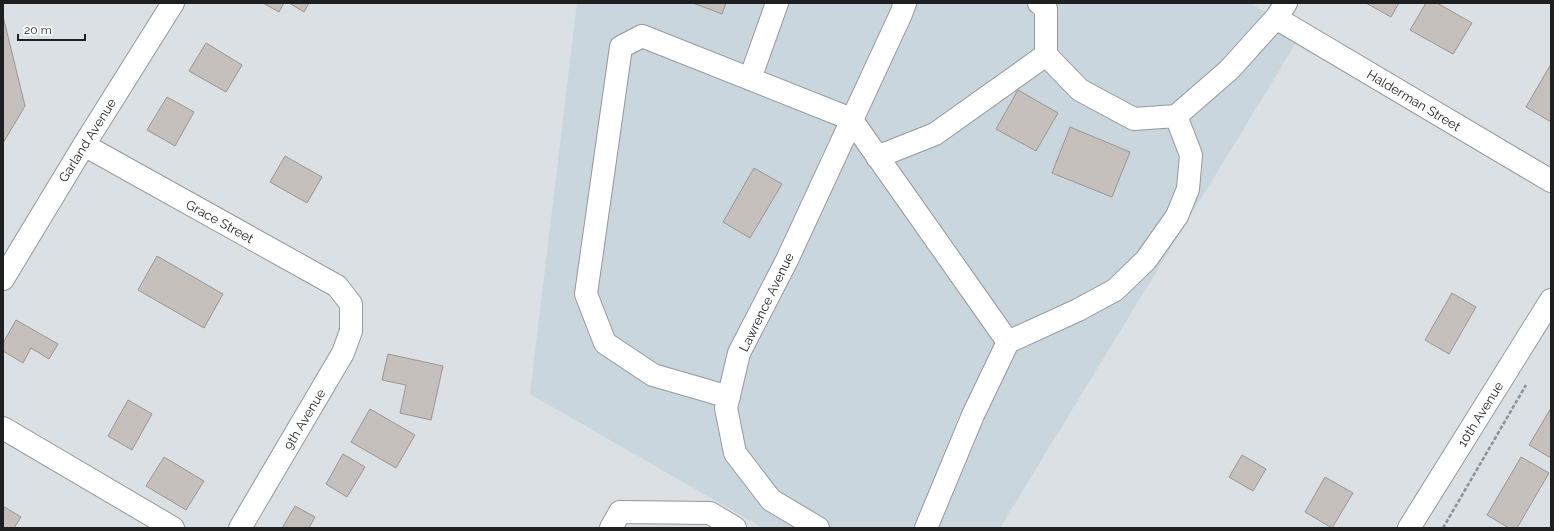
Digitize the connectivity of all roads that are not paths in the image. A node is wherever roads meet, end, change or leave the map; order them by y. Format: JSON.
{"nodes":[{"id":1,"x":173,"y":3,"type":"edge"},
{"id":2,"x":778,"y":3,"type":"edge"},
{"id":3,"x":905,"y":3,"type":"edge"},
{"id":4,"x":1039,"y":3,"type":"edge"},
{"id":5,"x":1281,"y":11,"type":"edge"},
{"id":6,"x":1046,"y":55,"type":"junction"},
{"id":7,"x":750,"y":79,"type":"junction"},
{"id":8,"x":1176,"y":116,"type":"junction"},
{"id":9,"x":851,"y":119,"type":"junction"},
{"id":10,"x":84,"y":145,"type":"junction"},
{"id":11,"x":877,"y":157,"type":"junction"},
{"id":12,"x":1551,"y":181,"type":"edge"},
{"id":13,"x":3,"y":278,"type":"edge"},
{"id":14,"x":1551,"y":300,"type":"edge"},
{"id":15,"x":351,"y":304,"type":"joint"},
{"id":16,"x":1008,"y":342,"type":"junction"},
{"id":17,"x":729,"y":397,"type":"junction"},
{"id":18,"x":3,"y":428,"type":"edge"},
{"id":19,"x":173,"y":528,"type":"edge"},
{"id":20,"x":240,"y":528,"type":"edge"},
{"id":21,"x":611,"y":528,"type":"edge"},
{"id":22,"x":735,"y":528,"type":"edge"},
{"id":23,"x":818,"y":528,"type":"edge"},
{"id":24,"x":926,"y":528,"type":"edge"},
{"id":25,"x":1409,"y":528,"type":"edge"}],
"edges":[{"from":1,"to":10,"type":"street","name":"Garland Avenue"},
{"from":2,"to":7,"type":"street"},
{"from":3,"to":9,"type":"street","name":"Lawrence Avenue"},
{"from":4,"to":6,"type":"street"},
{"from":5,"to":8,"type":"street"},
{"from":5,"to":12,"type":"street","name":"Halderman Street"},
{"from":6,"to":8,"type":"street"},
{"from":6,"to":11,"type":"street"},
{"from":7,"to":9,"type":"street"},
{"from":7,"to":17,"type":"street"},
{"from":8,"to":16,"type":"street"},
{"from":9,"to":11,"type":"street"},
{"from":9,"to":17,"type":"street","name":"Lawrence Avenue"},
{"from":10,"to":13,"type":"street","name":"Garland Avenue"},
{"from":10,"to":15,"type":"street","name":"Grace Street"},
{"from":11,"to":16,"type":"street"},
{"from":14,"to":25,"type":"street","name":"10th Avenue"},
{"from":15,"to":20,"type":"street","name":"9th Avenue"},
{"from":16,"to":24,"type":"street"},
{"from":17,"to":23,"type":"street","name":"Lawrence Avenue"},
{"from":18,"to":19,"type":"street"},
{"from":21,"to":22,"type":"street"}]}
